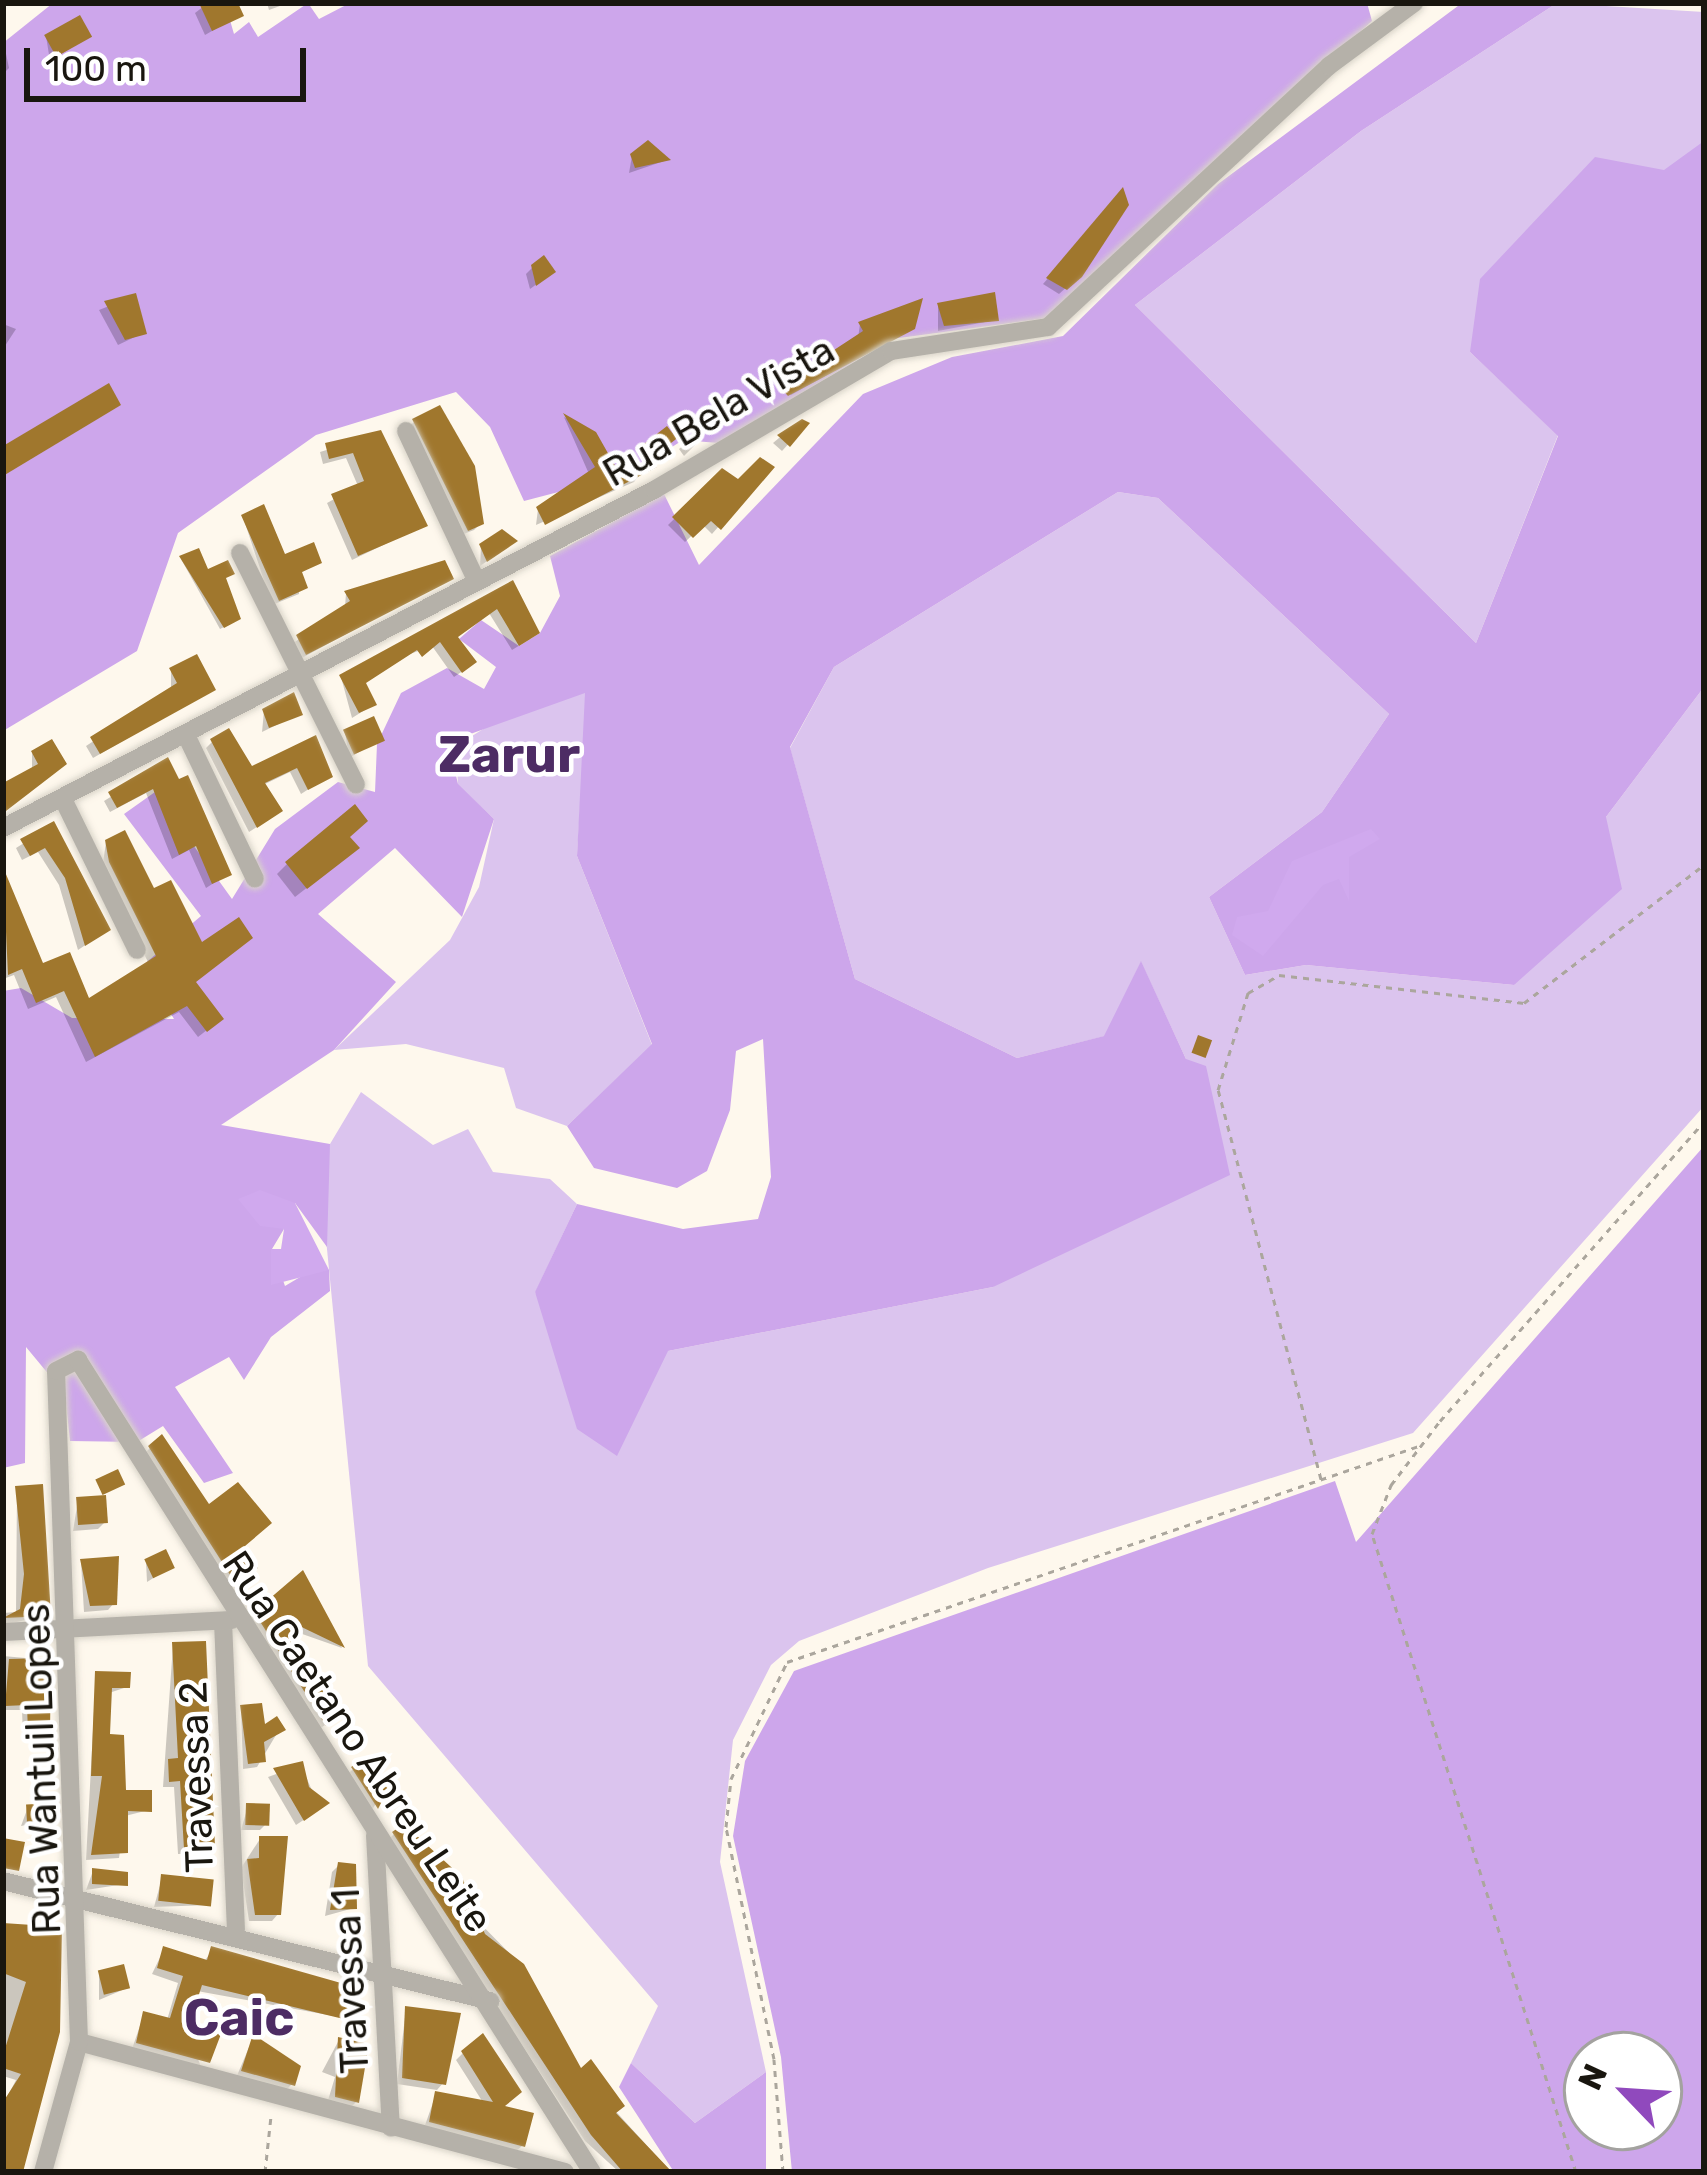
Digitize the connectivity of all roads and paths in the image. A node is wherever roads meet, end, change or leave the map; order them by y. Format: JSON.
{"nodes":[{"id":1,"x":1414,"y":3,"type":"edge"},
{"id":2,"x":406,"y":431,"type":"dead end"},
{"id":3,"x":240,"y":553,"type":"dead end"},
{"id":4,"x":476,"y":580,"type":"junction"},
{"id":5,"x":303,"y":677,"type":"junction"},
{"id":6,"x":187,"y":736,"type":"junction"},
{"id":7,"x":356,"y":785,"type":"dead end"},
{"id":8,"x":64,"y":799,"type":"junction"},
{"id":9,"x":3,"y":828,"type":"edge"},
{"id":10,"x":1704,"y":865,"type":"edge"},
{"id":11,"x":254,"y":879,"type":"dead end"},
{"id":12,"x":137,"y":950,"type":"dead end"},
{"id":13,"x":1704,"y":1122,"type":"edge"},
{"id":14,"x":64,"y":1363,"type":"joint"},
{"id":15,"x":1421,"y":1445,"type":"junction"},
{"id":16,"x":1321,"y":1481,"type":"junction"},
{"id":17,"x":230,"y":1620,"type":"junction"},
{"id":18,"x":73,"y":1631,"type":"junction"},
{"id":19,"x":3,"y":1632,"type":"edge"},
{"id":20,"x":374,"y":1830,"type":"junction"},
{"id":21,"x":3,"y":1881,"type":"edge"},
{"id":22,"x":81,"y":1896,"type":"junction"},
{"id":23,"x":236,"y":1930,"type":"junction"},
{"id":24,"x":385,"y":1973,"type":"junction"},
{"id":25,"x":490,"y":2001,"type":"junction"},
{"id":26,"x":79,"y":2042,"type":"junction"},
{"id":27,"x":276,"y":2097,"type":"junction"},
{"id":28,"x":391,"y":2128,"type":"junction"},
{"id":29,"x":257,"y":2171,"type":"edge"},
{"id":30,"x":43,"y":2172,"type":"edge"},
{"id":31,"x":265,"y":2172,"type":"edge"},
{"id":32,"x":565,"y":2172,"type":"edge"},
{"id":33,"x":592,"y":2172,"type":"edge"},
{"id":34,"x":783,"y":2172,"type":"edge"},
{"id":35,"x":1576,"y":2172,"type":"edge"}],
"edges":[{"from":1,"to":4,"type":"street","name":"Rua Bela Vista"},
{"from":2,"to":4,"type":"street"},
{"from":3,"to":5,"type":"street"},
{"from":4,"to":5,"type":"street","name":"Rua Bela Vista"},
{"from":5,"to":6,"type":"street","name":"Rua Bela Vista"},
{"from":5,"to":7,"type":"street"},
{"from":6,"to":8,"type":"street","name":"Rua Bela Vista"},
{"from":6,"to":11,"type":"street"},
{"from":8,"to":9,"type":"street","name":"Rua Bela Vista"},
{"from":8,"to":12,"type":"street"},
{"from":10,"to":16,"type":"path"},
{"from":13,"to":15,"type":"path"},
{"from":14,"to":17,"type":"street","name":"Rua Caetano Abreu Leite"},
{"from":14,"to":18,"type":"street","name":"Rua Wantuil Lopes"},
{"from":15,"to":16,"type":"path"},
{"from":15,"to":35,"type":"path"},
{"from":16,"to":34,"type":"path"},
{"from":17,"to":18,"type":"street"},
{"from":17,"to":20,"type":"street","name":"Rua Caetano Abreu Leite"},
{"from":17,"to":23,"type":"street","name":"Travessa 2"},
{"from":18,"to":19,"type":"street"},
{"from":18,"to":22,"type":"street","name":"Rua Wantuil Lopes"},
{"from":20,"to":24,"type":"street","name":"Travessa 1"},
{"from":20,"to":25,"type":"street","name":"Rua Caetano Abreu Leite"},
{"from":21,"to":22,"type":"street"},
{"from":22,"to":23,"type":"street"},
{"from":22,"to":26,"type":"street","name":"Rua Wantuil Lopes"},
{"from":23,"to":24,"type":"street"},
{"from":24,"to":25,"type":"street"},
{"from":24,"to":28,"type":"street","name":"Travessa 1"},
{"from":25,"to":33,"type":"street","name":"Rua Caetano Abreu Leite"},
{"from":26,"to":27,"type":"street"},
{"from":26,"to":30,"type":"street","name":"Rua Wantuil Lopes"},
{"from":27,"to":28,"type":"street"},
{"from":27,"to":29,"type":"path"},
{"from":28,"to":32,"type":"street"},
{"from":29,"to":31,"type":"path"}]}
